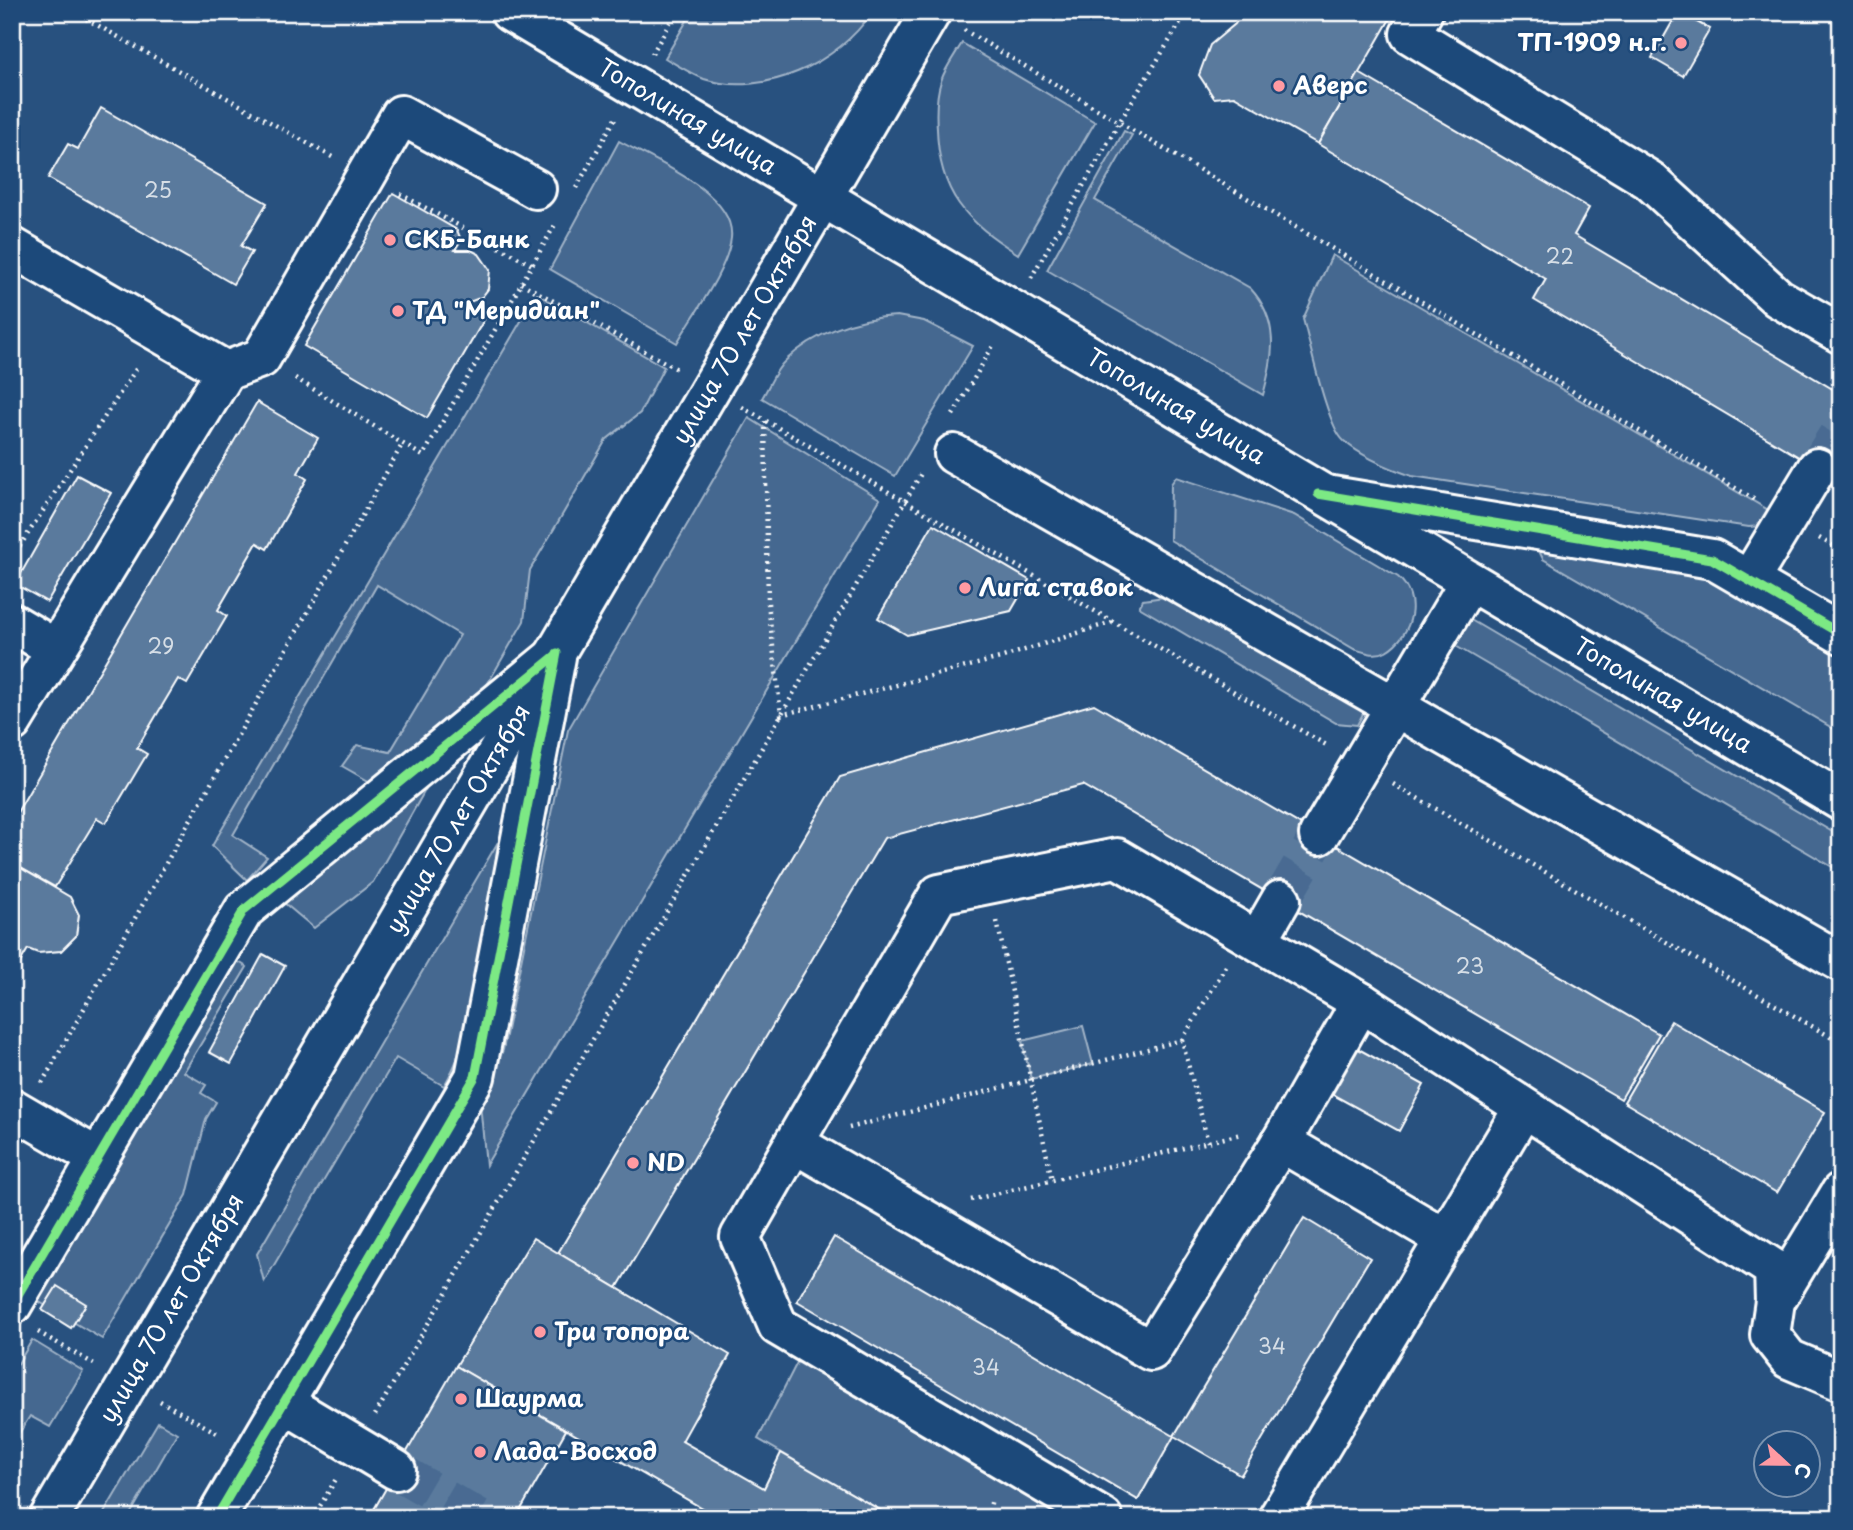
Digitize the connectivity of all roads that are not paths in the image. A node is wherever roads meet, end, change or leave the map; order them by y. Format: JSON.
{"nodes":[{"id":1,"x":510,"y":12,"type":"edge"},
{"id":2,"x":1423,"y":12,"type":"edge"},
{"id":3,"x":944,"y":19,"type":"edge"},
{"id":4,"x":824,"y":197,"type":"junction"},
{"id":5,"x":556,"y":200,"type":"road end"},
{"id":6,"x":12,"y":247,"type":"edge"},
{"id":7,"x":1841,"y":334,"type":"edge"},
{"id":8,"x":226,"y":371,"type":"junction"},
{"id":9,"x":943,"y":447,"type":"road end"},
{"id":10,"x":1817,"y":468,"type":"tunnel mouth"},
{"id":11,"x":1318,"y":494,"type":"junction"},
{"id":12,"x":1749,"y":579,"type":"junction"},
{"id":13,"x":1469,"y":582,"type":"junction"},
{"id":14,"x":12,"y":623,"type":"edge"},
{"id":15,"x":1841,"y":634,"type":"edge"},
{"id":16,"x":56,"y":649,"type":"junction"},
{"id":17,"x":556,"y":654,"type":"junction"},
{"id":18,"x":1395,"y":707,"type":"junction"},
{"id":19,"x":12,"y":722,"type":"edge"},
{"id":20,"x":1841,"y":802,"type":"edge"},
{"id":21,"x":1319,"y":835,"type":"tunnel mouth"},
{"id":22,"x":1281,"y":901,"type":"tunnel mouth"},
{"id":23,"x":1252,"y":936,"type":"junction"},
{"id":24,"x":1841,"y":962,"type":"edge"},
{"id":25,"x":1361,"y":1002,"type":"junction"},
{"id":26,"x":1523,"y":1109,"type":"junction"},
{"id":27,"x":18,"y":1111,"type":"edge"},
{"id":28,"x":1287,"y":1132,"type":"junction"},
{"id":29,"x":794,"y":1143,"type":"junction"},
{"id":30,"x":98,"y":1158,"type":"junction"},
{"id":31,"x":1841,"y":1192,"type":"edge"},
{"id":32,"x":1446,"y":1239,"type":"junction"},
{"id":33,"x":1775,"y":1301,"type":"junction"},
{"id":34,"x":12,"y":1305,"type":"edge"},
{"id":35,"x":1841,"y":1381,"type":"edge"},
{"id":36,"x":284,"y":1403,"type":"junction"},
{"id":37,"x":396,"y":1470,"type":"tunnel mouth"},
{"id":38,"x":50,"y":1518,"type":"edge"},
{"id":39,"x":216,"y":1518,"type":"edge"},
{"id":40,"x":1103,"y":1518,"type":"edge"},
{"id":41,"x":1278,"y":1518,"type":"edge"}],
"edges":[{"from":1,"to":4,"type":"main road","name":"Тополиная улица"},
{"from":2,"to":7,"type":"main road"},
{"from":3,"to":4,"type":"main road","name":"улица 70 лет Октября"},
{"from":4,"to":11,"type":"main road","name":"Тополиная улица"},
{"from":4,"to":17,"type":"main road","name":"улица 70 лет Октября"},
{"from":5,"to":8,"type":"main road"},
{"from":6,"to":8,"type":"main road"},
{"from":8,"to":16,"type":"main road"},
{"from":9,"to":18,"type":"main road"},
{"from":10,"to":12,"type":"main road"},
{"from":11,"to":12,"type":"main road"},
{"from":11,"to":13,"type":"main road","name":"Тополиная улица"},
{"from":12,"to":15,"type":"main road"},
{"from":13,"to":18,"type":"main road"},
{"from":13,"to":20,"type":"main road","name":"Тополиная улица"},
{"from":14,"to":16,"type":"main road"},
{"from":16,"to":19,"type":"main road"},
{"from":17,"to":30,"type":"main road"},
{"from":17,"to":36,"type":"main road"},
{"from":17,"to":38,"type":"main road","name":"улица 70 лет Октября"},
{"from":18,"to":21,"type":"main road"},
{"from":18,"to":24,"type":"main road"},
{"from":22,"to":23,"type":"main road"},
{"from":23,"to":25,"type":"main road"},
{"from":23,"to":29,"type":"main road"},
{"from":25,"to":26,"type":"main road"},
{"from":25,"to":28,"type":"main road"},
{"from":26,"to":32,"type":"main road"},
{"from":26,"to":33,"type":"main road"},
{"from":27,"to":30,"type":"main road"},
{"from":28,"to":29,"type":"main road"},
{"from":28,"to":32,"type":"main road"},
{"from":29,"to":40,"type":"main road"},
{"from":30,"to":34,"type":"main road"},
{"from":31,"to":33,"type":"main road"},
{"from":32,"to":41,"type":"main road"},
{"from":33,"to":35,"type":"main road"},
{"from":36,"to":37,"type":"main road"},
{"from":36,"to":39,"type":"main road"}]}
